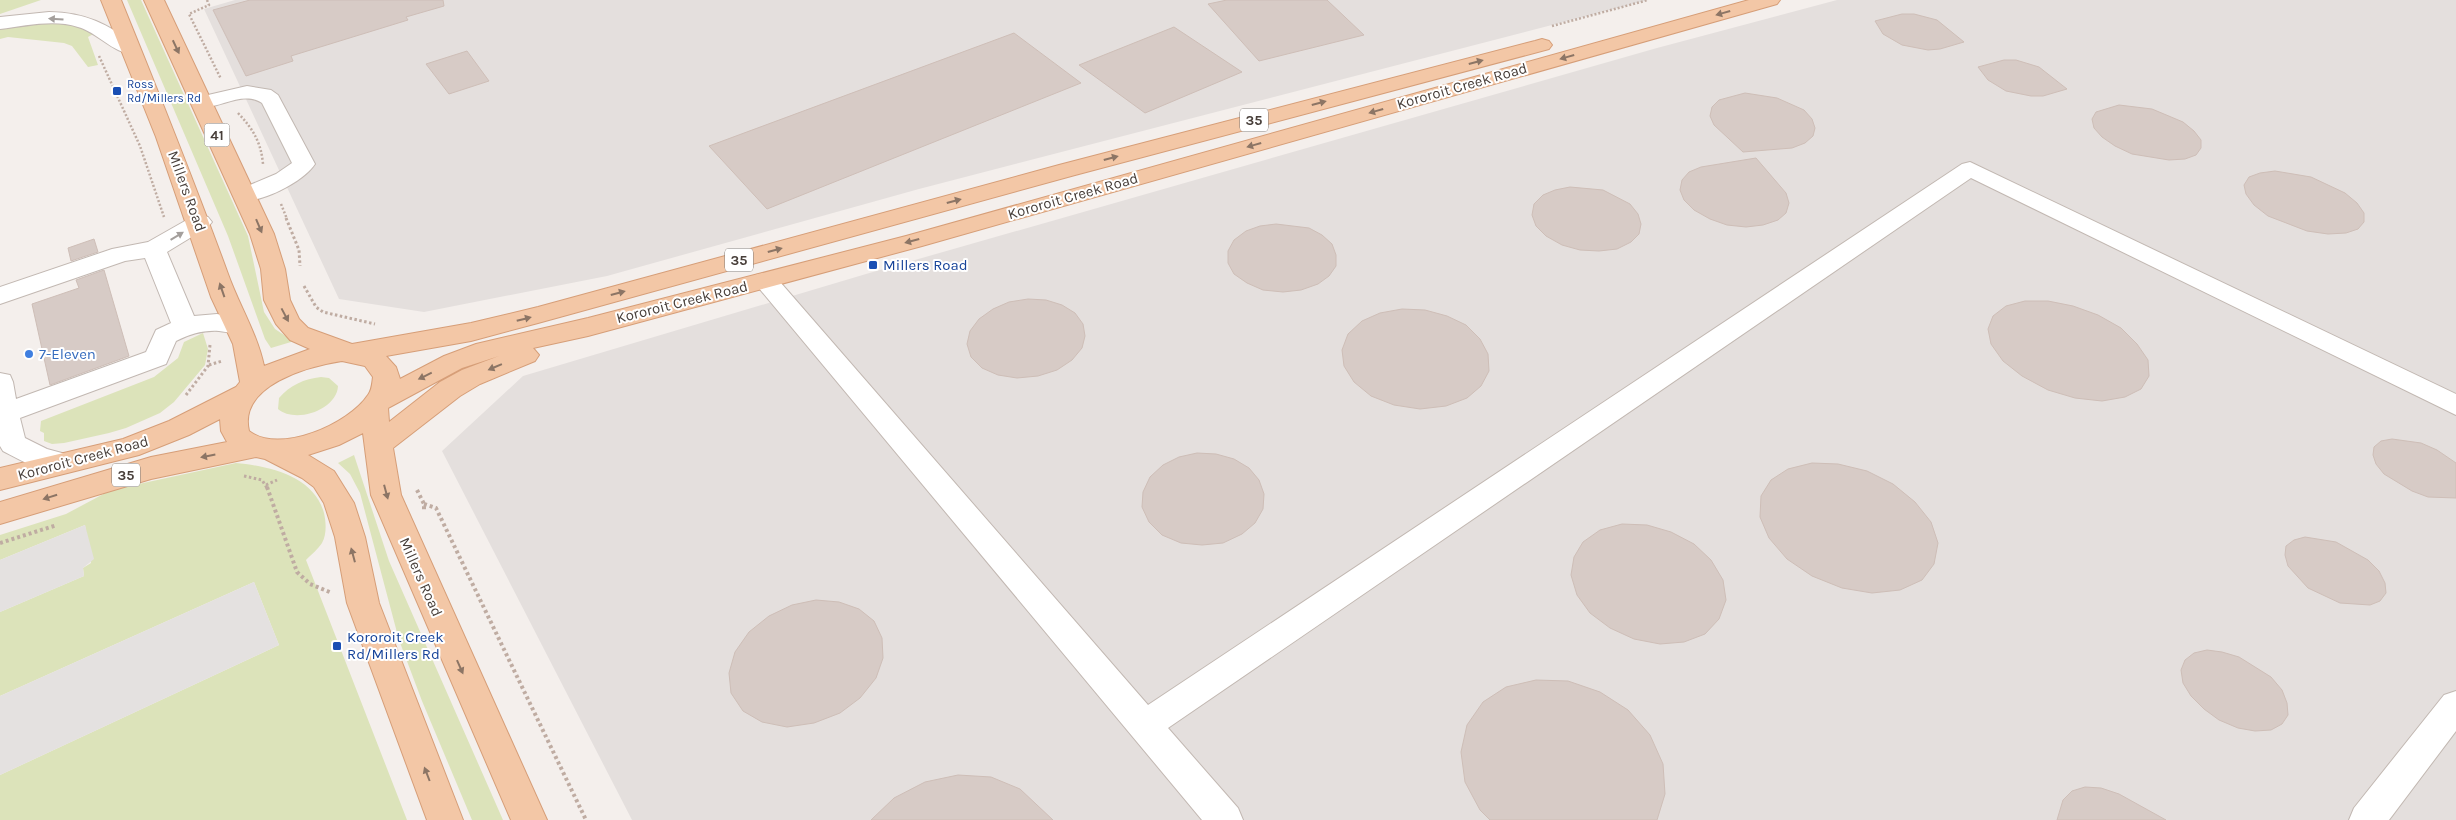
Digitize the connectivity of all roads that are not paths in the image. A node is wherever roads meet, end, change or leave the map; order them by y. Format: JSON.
{"nodes":[{"id":1,"x":47,"y":0,"type":"edge"},
{"id":2,"x":111,"y":0,"type":"edge"},
{"id":3,"x":1707,"y":0,"type":"edge"},
{"id":4,"x":1770,"y":0,"type":"edge"},
{"id":5,"x":158,"y":1,"type":"edge"},
{"id":6,"x":0,"y":21,"type":"edge"},
{"id":7,"x":130,"y":48,"type":"junction"},
{"id":8,"x":202,"y":102,"type":"junction"},
{"id":9,"x":1283,"y":112,"type":"junction"},
{"id":10,"x":1301,"y":132,"type":"junction"},
{"id":11,"x":246,"y":195,"type":"junction"},
{"id":12,"x":200,"y":222,"type":"junction"},
{"id":13,"x":154,"y":249,"type":"junction"},
{"id":14,"x":727,"y":264,"type":"junction"},
{"id":15,"x":765,"y":281,"type":"junction"},
{"id":16,"x":0,"y":296,"type":"edge"},
{"id":17,"x":639,"y":313,"type":"junction"},
{"id":18,"x":185,"y":325,"type":"junction"},
{"id":19,"x":237,"y":326,"type":"junction"},
{"id":20,"x":349,"y":352,"type":"junction"},
{"id":21,"x":0,"y":382,"type":"edge"},
{"id":22,"x":250,"y":390,"type":"junction"},
{"id":23,"x":376,"y":405,"type":"junction"},
{"id":24,"x":2456,"y":405,"type":"edge"},
{"id":25,"x":4,"y":425,"type":"edge"},
{"id":26,"x":379,"y":444,"type":"junction"},
{"id":27,"x":263,"y":448,"type":"junction"},
{"id":28,"x":63,"y":463,"type":"junction"},
{"id":29,"x":0,"y":479,"type":"edge"},
{"id":30,"x":0,"y":513,"type":"edge"},
{"id":31,"x":2456,"y":705,"type":"edge"},
{"id":32,"x":1145,"y":725,"type":"junction"},
{"id":33,"x":445,"y":820,"type":"edge"},
{"id":34,"x":529,"y":820,"type":"edge"},
{"id":35,"x":1226,"y":820,"type":"edge"},
{"id":36,"x":2367,"y":820,"type":"edge"}],
"edges":[{"from":1,"to":6,"type":"street"},
{"from":2,"to":7,"type":"main road","name":"Millers Road"},
{"from":9,"to":3,"type":"main road","name":"Kororoit Creek Road","number":"35","one_way":true},
{"from":4,"to":10,"type":"main road","name":"Kororoit Creek Road","number":"35","one_way":true},
{"from":5,"to":8,"type":"main road","number":"41","one_way":true},
{"from":7,"to":6,"type":"street","one_way":true},
{"from":7,"to":12,"type":"main road","name":"Millers Road"},
{"from":8,"to":11,"type":"main road","number":"41"},
{"from":8,"to":11,"type":"street"},
{"from":9,"to":10,"type":"main road"},
{"from":14,"to":9,"type":"main road","name":"Kororoit Creek Road","number":"35","one_way":true},
{"from":10,"to":15,"type":"main road","name":"Kororoit Creek Road","number":"35","one_way":true},
{"from":11,"to":20,"type":"main road","number":"41","one_way":true},
{"from":13,"to":12,"type":"street","one_way":true},
{"from":19,"to":12,"type":"main road","name":"Millers Road","one_way":true},
{"from":13,"to":16,"type":"street"},
{"from":13,"to":18,"type":"street"},
{"from":14,"to":15,"type":"main road"},
{"from":20,"to":14,"type":"main road","name":"Kororoit Creek Road","number":"35","one_way":true},
{"from":15,"to":17,"type":"main road","name":"Kororoit Creek Road","number":"35"},
{"from":15,"to":32,"type":"street"},
{"from":17,"to":23,"type":"main road","name":"Kororoit Creek Road","number":"35","one_way":true},
{"from":17,"to":26,"type":"main road","one_way":true},
{"from":18,"to":19,"type":"street"},
{"from":18,"to":25,"type":"street"},
{"from":19,"to":22,"type":"main road","name":"Millers Road"},
{"from":20,"to":22,"type":"main road","number":"35"},
{"from":20,"to":23,"type":"main road"},
{"from":21,"to":25,"type":"street"},
{"from":22,"to":27,"type":"main road","number":"35"},
{"from":22,"to":28,"type":"main road","name":"Kororoit Creek Road","number":"35"},
{"from":23,"to":26,"type":"main road","name":"Millers Road"},
{"from":23,"to":27,"type":"main road","number":"35"},
{"from":24,"to":32,"type":"street"},
{"from":25,"to":28,"type":"street"},
{"from":26,"to":34,"type":"main road","name":"Millers Road","one_way":true},
{"from":27,"to":30,"type":"main road","name":"Kororoit Creek Road","number":"35","one_way":true},
{"from":33,"to":27,"type":"main road","one_way":true},
{"from":28,"to":29,"type":"main road","name":"Kororoit Creek Road","number":"35"},
{"from":31,"to":36,"type":"street"},
{"from":32,"to":35,"type":"street"}]}
